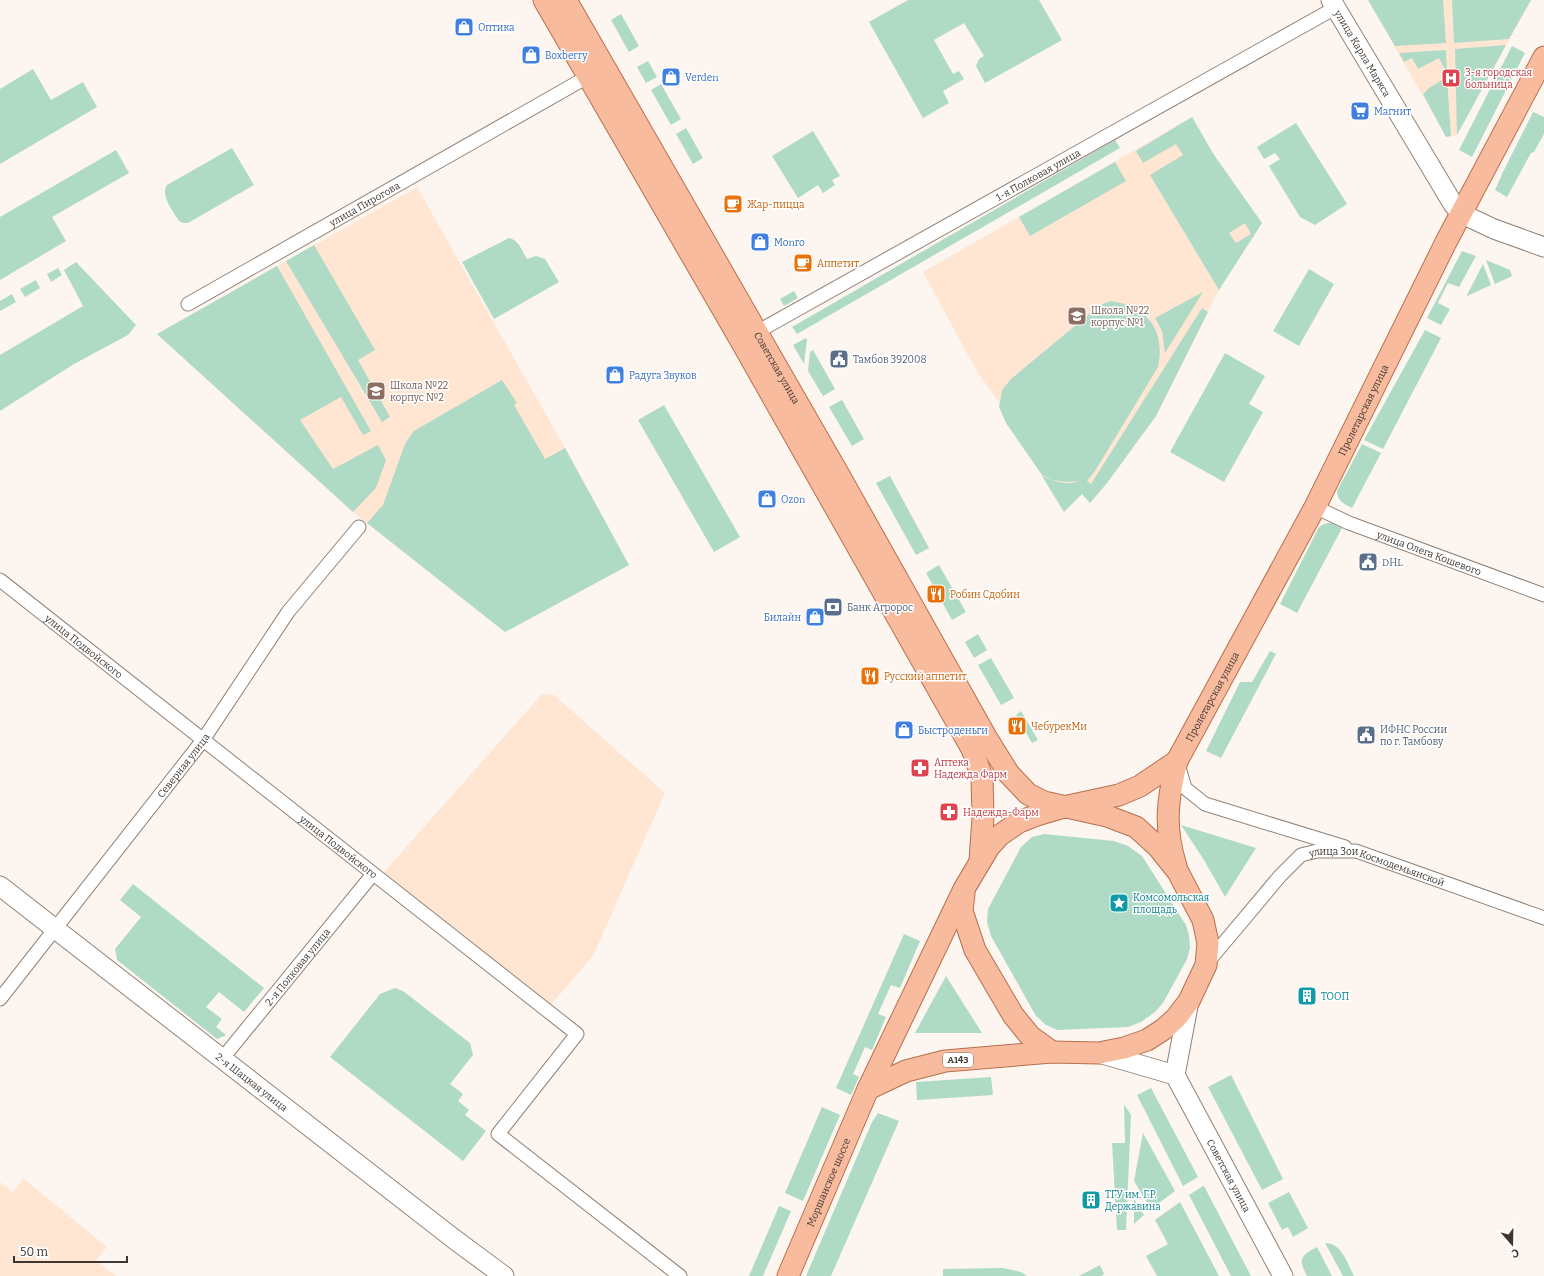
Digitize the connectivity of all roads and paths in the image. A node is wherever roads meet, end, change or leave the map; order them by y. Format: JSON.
{"nodes":[{"id":1,"x":544,"y":0,"type":"edge"},
{"id":2,"x":568,"y":1,"type":"edge"},
{"id":3,"x":1333,"y":4,"type":"edge"},
{"id":4,"x":1544,"y":56,"type":"edge"},
{"id":5,"x":589,"y":76,"type":"junction"},
{"id":6,"x":1460,"y":213,"type":"junction"},
{"id":7,"x":1544,"y":247,"type":"edge"},
{"id":8,"x":188,"y":304,"type":"dead end"},
{"id":9,"x":749,"y":337,"type":"junction"},
{"id":10,"x":1315,"y":507,"type":"junction"},
{"id":11,"x":359,"y":527,"type":"dead end"},
{"id":12,"x":0,"y":580,"type":"edge"},
{"id":13,"x":1544,"y":595,"type":"edge"},
{"id":14,"x":203,"y":740,"type":"junction"},
{"id":15,"x":1177,"y":761,"type":"junction"},
{"id":16,"x":1068,"y":806,"type":"junction"},
{"id":17,"x":1356,"y":851,"type":"junction"},
{"id":18,"x":980,"y":861,"type":"junction"},
{"id":19,"x":1178,"y":872,"type":"junction"},
{"id":20,"x":373,"y":874,"type":"junction"},
{"id":21,"x":0,"y":886,"type":"edge"},
{"id":22,"x":964,"y":889,"type":"junction"},
{"id":23,"x":1544,"y":918,"type":"edge"},
{"id":24,"x":55,"y":928,"type":"junction"},
{"id":25,"x":1206,"y":965,"type":"junction"},
{"id":26,"x":0,"y":999,"type":"edge"},
{"id":27,"x":1189,"y":1001,"type":"junction"},
{"id":28,"x":1052,"y":1052,"type":"junction"},
{"id":29,"x":1098,"y":1054,"type":"junction"},
{"id":30,"x":222,"y":1059,"type":"junction"},
{"id":31,"x":1175,"y":1075,"type":"junction"},
{"id":32,"x":868,"y":1089,"type":"junction"},
{"id":33,"x":504,"y":1276,"type":"edge"},
{"id":34,"x":680,"y":1276,"type":"edge"},
{"id":35,"x":788,"y":1276,"type":"edge"},
{"id":36,"x":1283,"y":1276,"type":"edge"}],
"edges":[{"from":1,"to":5,"type":"main road"},
{"from":2,"to":9,"type":"main road","name":"Советская улица"},
{"from":3,"to":6,"type":"main road","name":"улица Карла Маркса"},
{"from":3,"to":9,"type":"street","name":"1-я Полковая улица"},
{"from":4,"to":6,"type":"main road","name":"Пролетарская улица"},
{"from":5,"to":8,"type":"street","name":"улица Пирогова"},
{"from":5,"to":9,"type":"main road"},
{"from":6,"to":7,"type":"main road","name":"улица Карла Маркса"},
{"from":6,"to":10,"type":"main road","name":"Пролетарская улица"},
{"from":9,"to":16,"type":"main road","name":"Советская улица"},
{"from":9,"to":18,"type":"main road"},
{"from":10,"to":13,"type":"street","name":"улица Олега Кошевого"},
{"from":10,"to":15,"type":"main road","name":"Пролетарская улица"},
{"from":11,"to":14,"type":"street","name":"Северная улица"},
{"from":12,"to":14,"type":"street","name":"улица Подвойского"},
{"from":14,"to":20,"type":"street","name":"улица Подвойского"},
{"from":14,"to":24,"type":"street","name":"Северная улица"},
{"from":15,"to":16,"type":"main road","name":"Моршанское шоссе"},
{"from":15,"to":17,"type":"street"},
{"from":15,"to":19,"type":"main road"},
{"from":16,"to":18,"type":"main road","name":"Моршанское шоссе"},
{"from":16,"to":19,"type":"main road","name":"Советская улица"},
{"from":17,"to":23,"type":"street","name":"улица Зои Космодемьянской"},
{"from":17,"to":25,"type":"street","name":"улица Зои Космодемьянской"},
{"from":18,"to":22,"type":"main road","name":"Моршанское шоссе"},
{"from":19,"to":25,"type":"main road"},
{"from":20,"to":30,"type":"street","name":"2-я Полковая улица"},
{"from":20,"to":34,"type":"street","name":"улица Подвойского"},
{"from":21,"to":24,"type":"main road","name":"2-я Шацкая улица"},
{"from":22,"to":28,"type":"main road"},
{"from":22,"to":32,"type":"main road","name":"Моршанское шоссе"},
{"from":24,"to":26,"type":"street","name":"Северная улица"},
{"from":24,"to":30,"type":"main road","name":"2-я Шацкая улица"},
{"from":25,"to":27,"type":"main road"},
{"from":27,"to":29,"type":"main road"},
{"from":27,"to":31,"type":"main road"},
{"from":28,"to":29,"type":"main road"},
{"from":28,"to":32,"type":"main road","number":"А143"},
{"from":29,"to":31,"type":"main road"},
{"from":30,"to":33,"type":"main road","name":"2-я Шацкая улица"},
{"from":31,"to":36,"type":"main road","name":"Советская улица"},
{"from":32,"to":35,"type":"main road","name":"Моршанское шоссе"}]}
